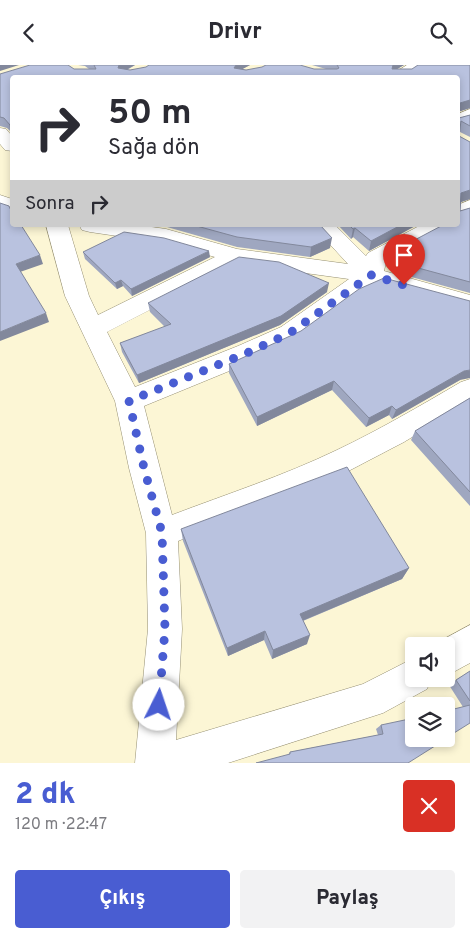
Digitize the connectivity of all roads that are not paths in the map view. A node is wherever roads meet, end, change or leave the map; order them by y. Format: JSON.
{"nodes":[{"id":1,"x":418,"y":65,"type":"edge"},
{"id":2,"x":402,"y":75,"type":"edge"},
{"id":3,"x":0,"y":133,"type":"edge"},
{"id":4,"x":10,"y":144,"type":"edge"},
{"id":5,"x":58,"y":227,"type":"edge"},
{"id":6,"x":120,"y":227,"type":"edge"},
{"id":7,"x":325,"y":227,"type":"edge"},
{"id":8,"x":434,"y":227,"type":"edge"},
{"id":9,"x":164,"y":230,"type":"edge"},
{"id":10,"x":236,"y":256,"type":"junction"},
{"id":11,"x":371,"y":275,"type":"junction"},
{"id":12,"x":470,"y":303,"type":"edge"},
{"id":13,"x":93,"y":328,"type":"junction"},
{"id":14,"x":470,"y":389,"type":"edge"},
{"id":15,"x":129,"y":401,"type":"junction"},
{"id":16,"x":162,"y":533,"type":"junction"},
{"id":17,"x":470,"y":643,"type":"edge"},
{"id":18,"x":455,"y":652,"type":"edge"},
{"id":19,"x":405,"y":681,"type":"edge"},
{"id":20,"x":155,"y":763,"type":"edge"},
{"id":21,"x":163,"y":763,"type":"edge"}],
"edges":[{"from":1,"to":2,"type":"street"},
{"from":3,"to":4,"type":"street"},
{"from":5,"to":13,"type":"street"},
{"from":6,"to":9,"type":"street"},
{"from":7,"to":11,"type":"street"},
{"from":8,"to":11,"type":"street"},
{"from":9,"to":10,"type":"street"},
{"from":10,"to":11,"type":"street"},
{"from":10,"to":13,"type":"street"},
{"from":11,"to":12,"type":"street"},
{"from":11,"to":15,"type":"street"},
{"from":13,"to":15,"type":"street"},
{"from":14,"to":16,"type":"street"},
{"from":15,"to":16,"type":"street"},
{"from":16,"to":20,"type":"street"},
{"from":17,"to":18,"type":"street"},
{"from":19,"to":21,"type":"street"}]}
